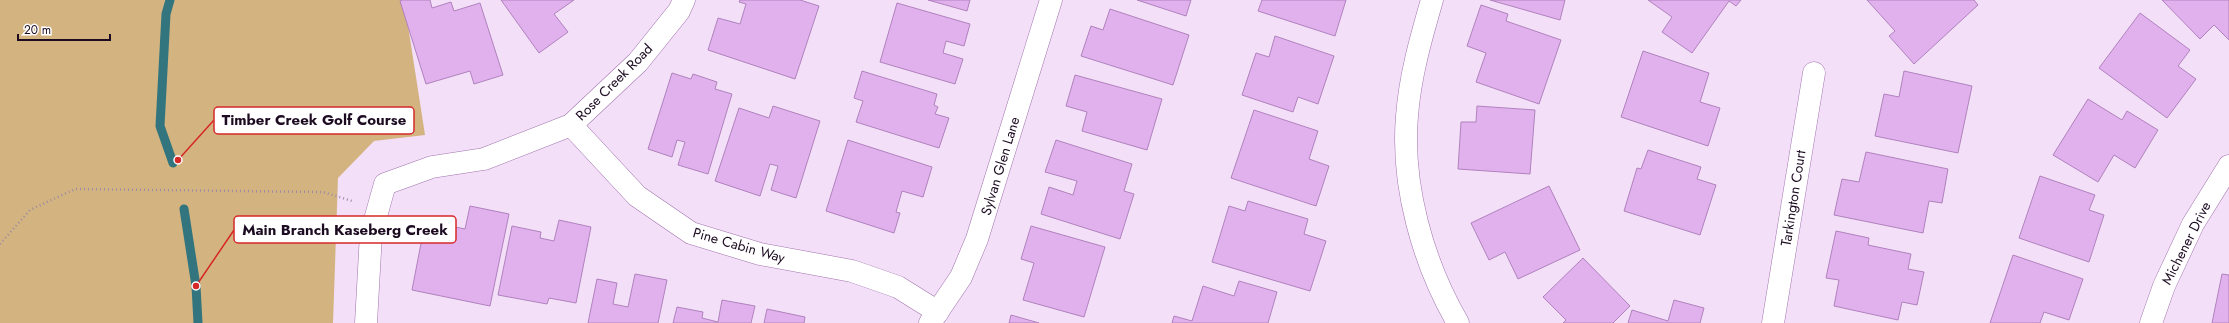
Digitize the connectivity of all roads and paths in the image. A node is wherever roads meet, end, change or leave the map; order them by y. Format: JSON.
{"nodes":[{"id":1,"x":684,"y":0,"type":"edge"},
{"id":2,"x":1051,"y":0,"type":"edge"},
{"id":3,"x":1432,"y":0,"type":"edge"},
{"id":4,"x":1814,"y":73,"type":"dead end"},
{"id":5,"x":571,"y":125,"type":"junction"},
{"id":6,"x":2229,"y":166,"type":"edge"},
{"id":7,"x":379,"y":209,"type":"junction"},
{"id":8,"x":0,"y":244,"type":"edge"},
{"id":9,"x":934,"y":317,"type":"edge"},
{"id":10,"x":366,"y":323,"type":"edge"},
{"id":11,"x":1457,"y":323,"type":"edge"},
{"id":12,"x":1773,"y":323,"type":"edge"},
{"id":13,"x":2151,"y":323,"type":"edge"}],
"edges":[{"from":1,"to":5,"type":"street","name":"Rose Creek Road"},
{"from":2,"to":9,"type":"street","name":"Sylvan Glen Lane"},
{"from":3,"to":11,"type":"street"},
{"from":4,"to":12,"type":"street","name":"Tarkington Court"},
{"from":5,"to":7,"type":"street","name":"Rose Creek Road"},
{"from":5,"to":9,"type":"street","name":"Pine Cabin Way"},
{"from":6,"to":13,"type":"street","name":"Michener Drive"},
{"from":7,"to":8,"type":"path"},
{"from":7,"to":10,"type":"street","name":"Rose Creek Road"}]}
